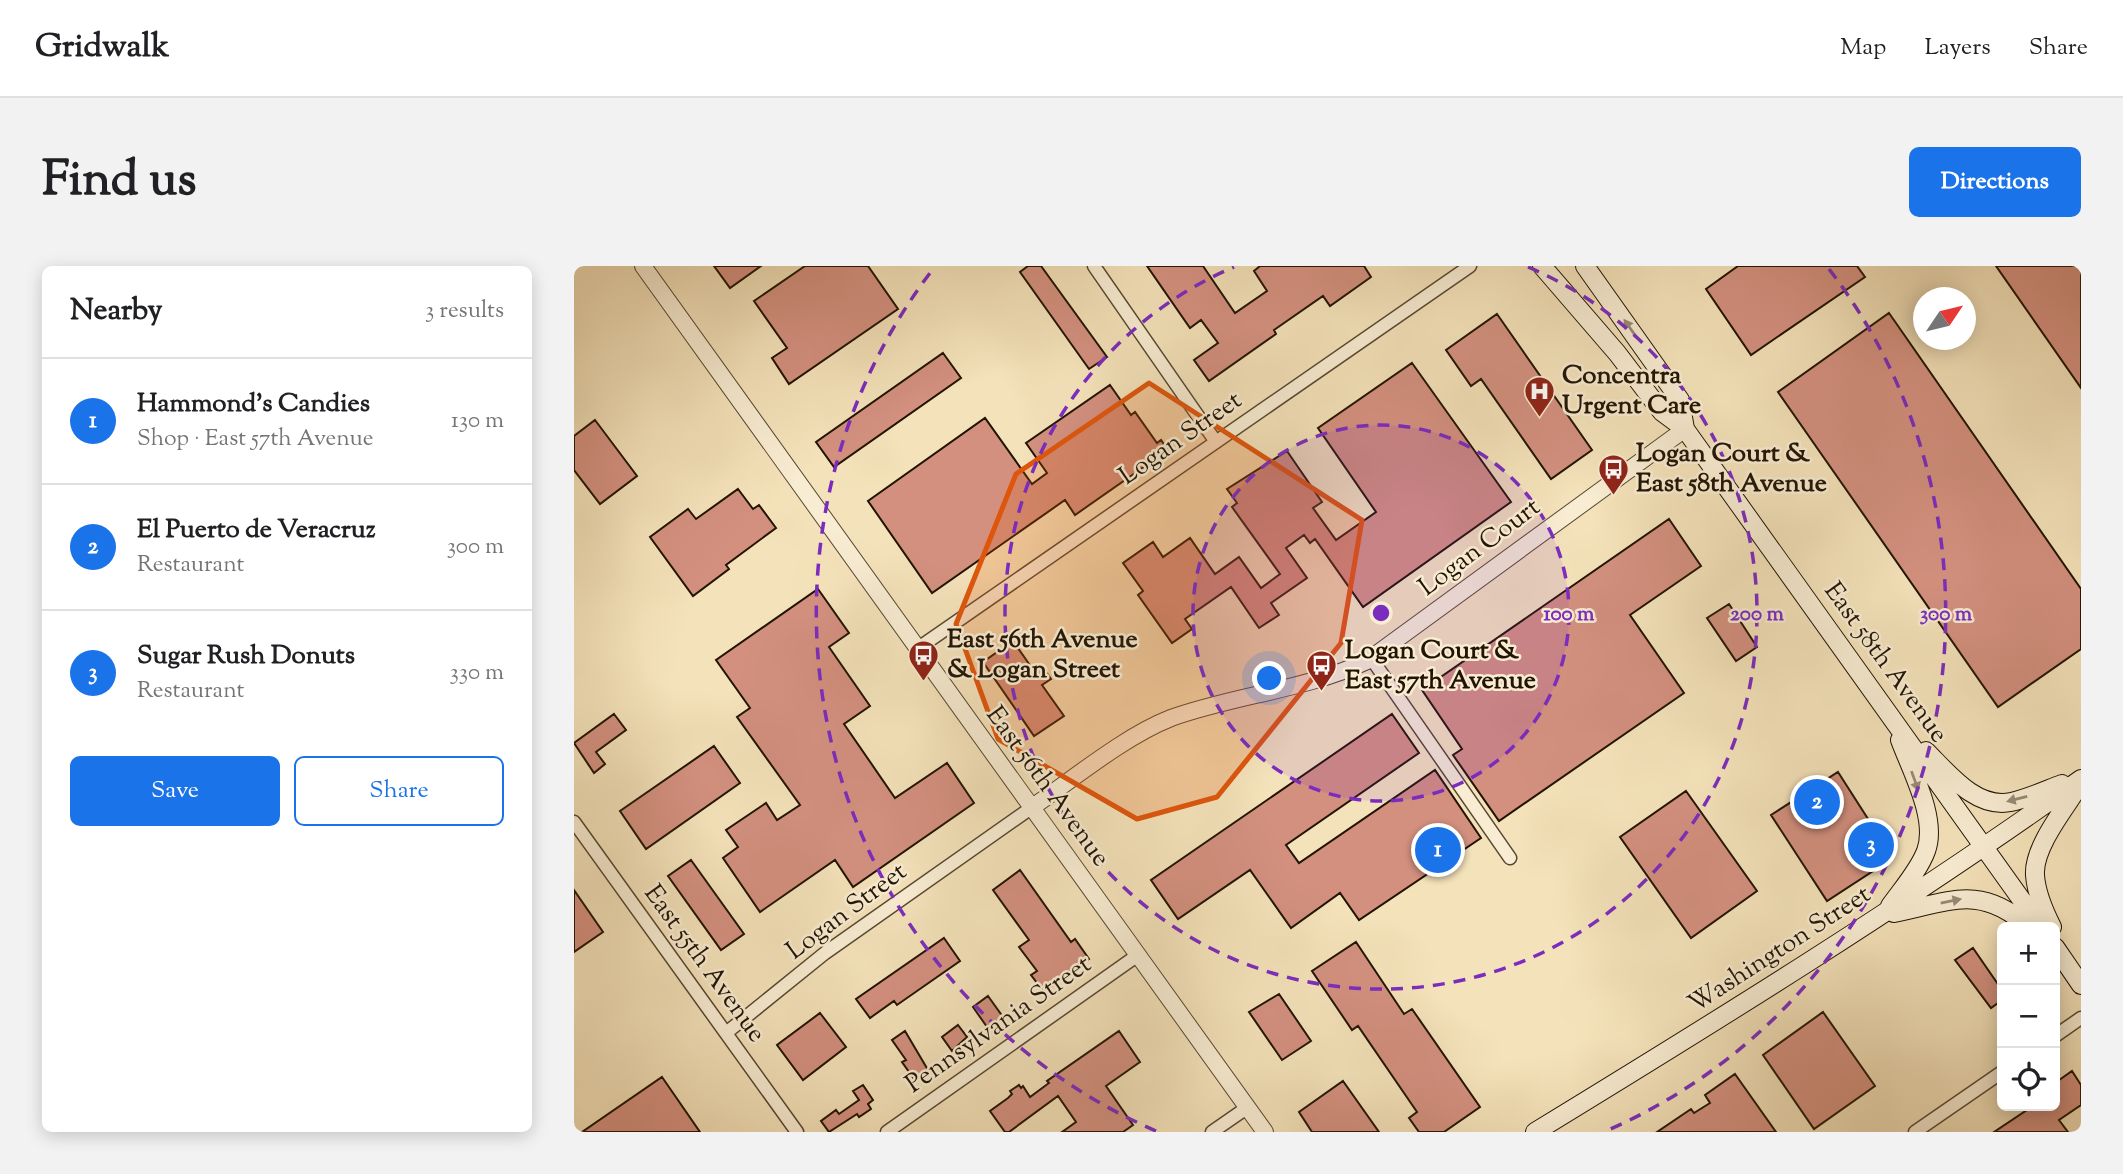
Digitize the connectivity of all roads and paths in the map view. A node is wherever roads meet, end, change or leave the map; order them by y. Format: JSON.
{"nodes":[{"id":1,"x":643,"y":266,"type":"edge"},
{"id":2,"x":1094,"y":266,"type":"edge"},
{"id":3,"x":1470,"y":266,"type":"edge"},
{"id":4,"x":1542,"y":266,"type":"edge"},
{"id":5,"x":1584,"y":266,"type":"edge"},
{"id":6,"x":1685,"y":429,"type":"junction"},
{"id":7,"x":1216,"y":442,"type":"junction"},
{"id":8,"x":917,"y":649,"type":"junction"},
{"id":9,"x":1371,"y":658,"type":"junction"},
{"id":10,"x":1891,"y":717,"type":"junction"},
{"id":11,"x":2081,"y":780,"type":"edge"},
{"id":12,"x":1031,"y":808,"type":"junction"},
{"id":13,"x":574,"y":822,"type":"edge"},
{"id":14,"x":1985,"y":847,"type":"junction"},
{"id":15,"x":1510,"y":858,"type":"dead end"},
{"id":16,"x":1884,"y":915,"type":"junction"},
{"id":17,"x":2022,"y":922,"type":"edge"},
{"id":18,"x":2038,"y":922,"type":"edge"},
{"id":19,"x":2050,"y":922,"type":"edge"},
{"id":20,"x":2060,"y":946,"type":"edge"},
{"id":21,"x":2060,"y":954,"type":"edge"},
{"id":22,"x":1138,"y":955,"type":"junction"},
{"id":23,"x":2060,"y":958,"type":"edge"},
{"id":24,"x":2070,"y":969,"type":"junction"},
{"id":25,"x":2081,"y":985,"type":"edge"},
{"id":26,"x":2081,"y":1018,"type":"edge"},
{"id":27,"x":726,"y":1033,"type":"junction"},
{"id":28,"x":2060,"y":1033,"type":"edge"},
{"id":29,"x":1997,"y":1075,"type":"edge"},
{"id":30,"x":1248,"y":1107,"type":"junction"},
{"id":31,"x":797,"y":1132,"type":"edge"},
{"id":32,"x":887,"y":1132,"type":"edge"},
{"id":33,"x":1212,"y":1132,"type":"edge"},
{"id":34,"x":1265,"y":1132,"type":"edge"},
{"id":35,"x":1535,"y":1132,"type":"edge"},
{"id":36,"x":1914,"y":1132,"type":"edge"}],
"edges":[{"from":1,"to":8,"type":"street","name":"East 56th Avenue"},
{"from":2,"to":7,"type":"street"},
{"from":3,"to":7,"type":"street","name":"Logan Street"},
{"from":4,"to":6,"type":"main road","name":"East 58th Avenue"},
{"from":6,"to":5,"type":"main road","name":"East 58th Avenue","one_way":true},
{"from":6,"to":9,"type":"street","name":"Logan Court"},
{"from":6,"to":10,"type":"main road","name":"East 58th Avenue"},
{"from":7,"to":8,"type":"street","name":"Logan Street"},
{"from":8,"to":12,"type":"street","name":"East 56th Avenue"},
{"from":9,"to":12,"type":"street","name":"Logan Court"},
{"from":9,"to":15,"type":"street"},
{"from":11,"to":10,"type":"main road","one_way":true},
{"from":10,"to":14,"type":"main road","name":"East 58th Avenue"},
{"from":10,"to":16,"type":"main road","one_way":true},
{"from":11,"to":14,"type":"main road","name":"Washington Street"},
{"from":11,"to":19,"type":"main road"},
{"from":12,"to":22,"type":"street","name":"East 56th Avenue"},
{"from":12,"to":27,"type":"street","name":"Logan Street"},
{"from":13,"to":27,"type":"street","name":"East 55th Avenue"},
{"from":14,"to":16,"type":"main road","name":"Washington Street"},
{"from":14,"to":18,"type":"main road","name":"East 58th Avenue"},
{"from":16,"to":17,"type":"main road","one_way":true},
{"from":16,"to":35,"type":"main road","name":"Washington Street"},
{"from":20,"to":24,"type":"main road"},
{"from":21,"to":24,"type":"main road"},
{"from":22,"to":30,"type":"street","name":"East 56th Avenue"},
{"from":22,"to":32,"type":"street","name":"Pennsylvania Street"},
{"from":23,"to":24,"type":"main road"},
{"from":24,"to":25,"type":"main road"},
{"from":26,"to":28,"type":"street"},
{"from":27,"to":31,"type":"street","name":"East 55th Avenue"},
{"from":29,"to":36,"type":"street"},
{"from":30,"to":33,"type":"street"},
{"from":30,"to":34,"type":"street","name":"East 56th Avenue"}]}
